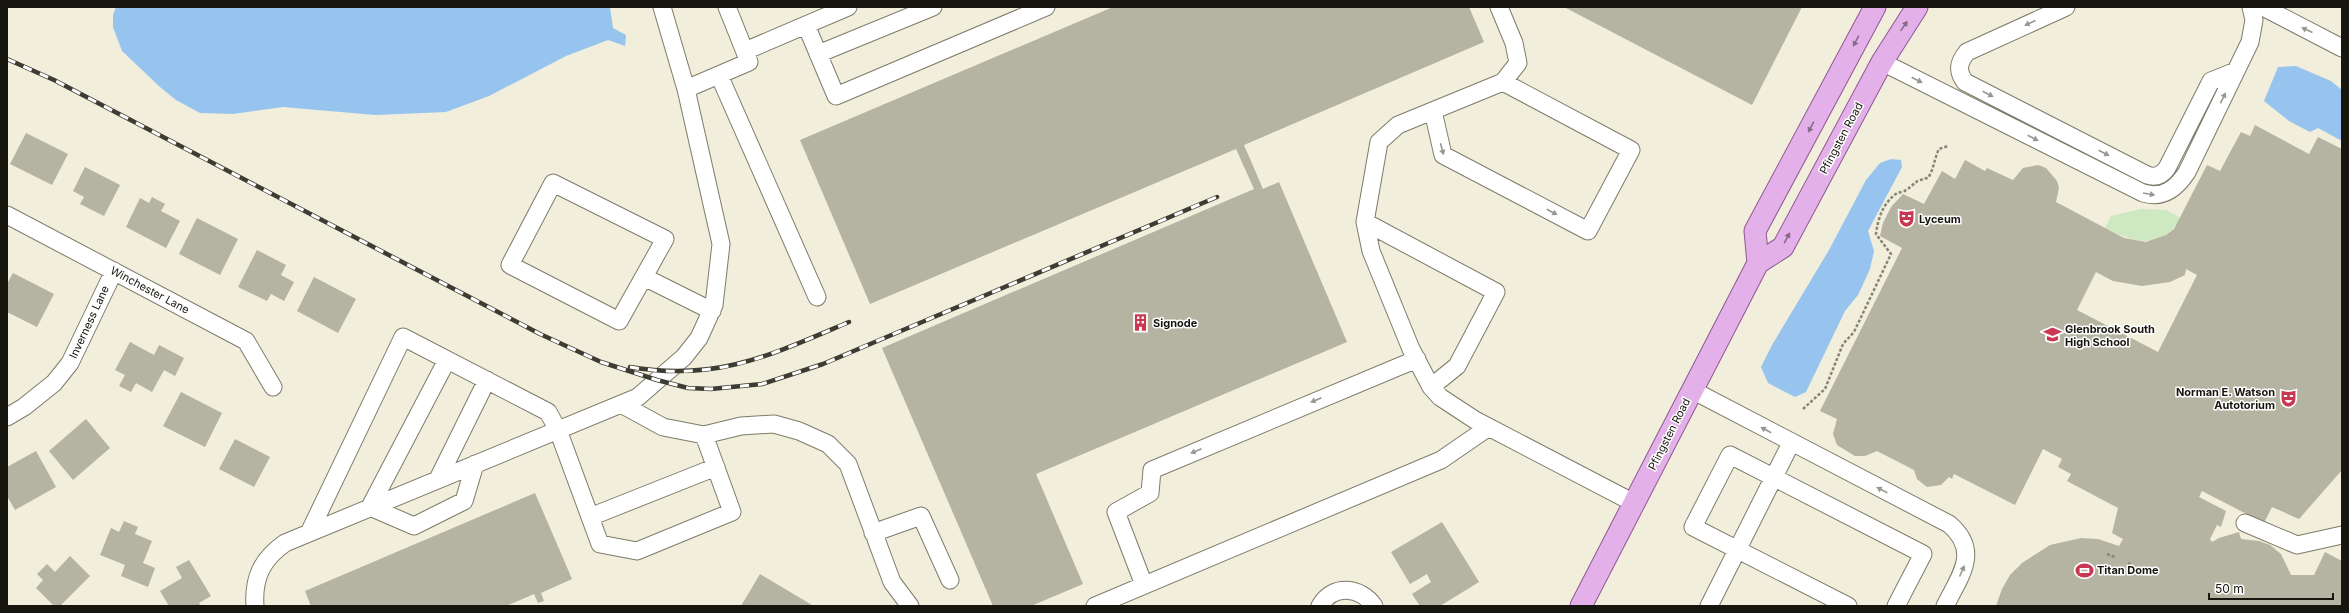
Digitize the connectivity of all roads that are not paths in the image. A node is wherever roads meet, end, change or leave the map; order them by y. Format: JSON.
{"nodes":[{"id":1,"x":662,"y":7,"type":"edge"},
{"id":2,"x":726,"y":7,"type":"edge"},
{"id":3,"x":848,"y":7,"type":"edge"},
{"id":4,"x":933,"y":7,"type":"edge"},
{"id":5,"x":1046,"y":7,"type":"edge"},
{"id":6,"x":1499,"y":7,"type":"edge"},
{"id":7,"x":1875,"y":7,"type":"edge"},
{"id":8,"x":1917,"y":7,"type":"edge"},
{"id":9,"x":2066,"y":7,"type":"edge"},
{"id":10,"x":2251,"y":7,"type":"edge"},
{"id":11,"x":2263,"y":7,"type":"edge"},
{"id":12,"x":806,"y":25,"type":"junction"},
{"id":13,"x":2342,"y":48,"type":"edge"},
{"id":14,"x":745,"y":52,"type":"junction"},
{"id":15,"x":818,"y":54,"type":"junction"},
{"id":16,"x":1882,"y":62,"type":"junction"},
{"id":17,"x":2236,"y":71,"type":"junction"},
{"id":18,"x":719,"y":75,"type":"junction"},
{"id":19,"x":1503,"y":82,"type":"junction"},
{"id":20,"x":686,"y":89,"type":"junction"},
{"id":21,"x":1432,"y":111,"type":"junction"},
{"id":22,"x":7,"y":215,"type":"edge"},
{"id":23,"x":1365,"y":222,"type":"junction"},
{"id":24,"x":1758,"y":263,"type":"junction"},
{"id":25,"x":114,"y":271,"type":"junction"},
{"id":26,"x":644,"y":277,"type":"junction"},
{"id":27,"x":816,"y":297,"type":"dead end"},
{"id":28,"x":712,"y":311,"type":"junction"},
{"id":29,"x":447,"y":360,"type":"junction"},
{"id":30,"x":1417,"y":360,"type":"junction"},
{"id":31,"x":487,"y":380,"type":"junction"},
{"id":32,"x":1431,"y":387,"type":"junction"},
{"id":33,"x":273,"y":388,"type":"dead end"},
{"id":34,"x":1692,"y":390,"type":"junction"},
{"id":35,"x":621,"y":404,"type":"junction"},
{"id":36,"x":7,"y":417,"type":"edge"},
{"id":37,"x":1489,"y":427,"type":"junction"},
{"id":38,"x":558,"y":430,"type":"junction"},
{"id":39,"x":704,"y":436,"type":"junction"},
{"id":40,"x":1791,"y":443,"type":"junction"},
{"id":41,"x":475,"y":464,"type":"junction"},
{"id":42,"x":716,"y":467,"type":"junction"},
{"id":43,"x":1774,"y":477,"type":"junction"},
{"id":44,"x":438,"y":479,"type":"junction"},
{"id":45,"x":1634,"y":503,"type":"junction"},
{"id":46,"x":370,"y":508,"type":"junction"},
{"id":47,"x":590,"y":517,"type":"junction"},
{"id":48,"x":2245,"y":523,"type":"dead end"},
{"id":49,"x":309,"y":533,"type":"junction"},
{"id":50,"x":873,"y":533,"type":"junction"},
{"id":51,"x":2342,"y":535,"type":"edge"},
{"id":52,"x":1737,"y":549,"type":"junction"},
{"id":53,"x":950,"y":580,"type":"dead end"},
{"id":54,"x":1144,"y":586,"type":"junction"},
{"id":55,"x":255,"y":606,"type":"edge"},
{"id":56,"x":910,"y":606,"type":"edge"},
{"id":57,"x":1095,"y":606,"type":"edge"},
{"id":58,"x":1320,"y":606,"type":"edge"},
{"id":59,"x":1374,"y":606,"type":"edge"},
{"id":60,"x":1581,"y":606,"type":"edge"},
{"id":61,"x":1708,"y":606,"type":"edge"},
{"id":62,"x":1848,"y":606,"type":"edge"},
{"id":63,"x":1896,"y":606,"type":"edge"},
{"id":64,"x":1945,"y":606,"type":"edge"}],
"edges":[{"from":1,"to":20,"type":"street"},
{"from":2,"to":14,"type":"street"},
{"from":3,"to":12,"type":"street"},
{"from":4,"to":15,"type":"street"},
{"from":5,"to":15,"type":"street"},
{"from":6,"to":19,"type":"street"},
{"from":7,"to":24,"type":"main road","one_way":true},
{"from":16,"to":8,"type":"main road","name":"Pfingsten Road","one_way":true},
{"from":9,"to":17,"type":"street","one_way":true},
{"from":10,"to":17,"type":"street"},
{"from":13,"to":11,"type":"street","one_way":true},
{"from":12,"to":14,"type":"street"},
{"from":12,"to":15,"type":"street"},
{"from":14,"to":18,"type":"street"},
{"from":16,"to":17,"type":"street","one_way":true},
{"from":24,"to":16,"type":"main road","name":"Pfingsten Road","one_way":true},
{"from":18,"to":20,"type":"street"},
{"from":18,"to":27,"type":"street"},
{"from":19,"to":21,"type":"street"},
{"from":21,"to":19,"type":"street","one_way":true},
{"from":20,"to":28,"type":"street"},
{"from":21,"to":23,"type":"street"},
{"from":22,"to":25,"type":"street","name":"Winchester Lane"},
{"from":23,"to":30,"type":"street"},
{"from":23,"to":32,"type":"street"},
{"from":24,"to":34,"type":"main road","name":"Pfingsten Road"},
{"from":25,"to":33,"type":"street","name":"Winchester Lane"},
{"from":25,"to":36,"type":"street","name":"Inverness Lane"},
{"from":26,"to":26,"type":"street"},
{"from":26,"to":28,"type":"street"},
{"from":28,"to":35,"type":"street"},
{"from":29,"to":31,"type":"street"},
{"from":29,"to":46,"type":"street"},
{"from":29,"to":49,"type":"street"},
{"from":30,"to":32,"type":"street"},
{"from":30,"to":54,"type":"street","one_way":true},
{"from":31,"to":38,"type":"street"},
{"from":31,"to":44,"type":"street"},
{"from":32,"to":37,"type":"street"},
{"from":40,"to":34,"type":"street","one_way":true},
{"from":34,"to":45,"type":"main road","name":"Pfingsten Road"},
{"from":35,"to":38,"type":"street"},
{"from":35,"to":39,"type":"street"},
{"from":37,"to":45,"type":"street"},
{"from":37,"to":54,"type":"street"},
{"from":38,"to":41,"type":"street"},
{"from":38,"to":47,"type":"street"},
{"from":39,"to":42,"type":"street"},
{"from":39,"to":50,"type":"street"},
{"from":40,"to":43,"type":"street"},
{"from":64,"to":40,"type":"street","one_way":true},
{"from":41,"to":44,"type":"street"},
{"from":41,"to":46,"type":"street"},
{"from":42,"to":47,"type":"street"},
{"from":42,"to":47,"type":"street"},
{"from":43,"to":52,"type":"street"},
{"from":43,"to":52,"type":"street"},
{"from":43,"to":63,"type":"street"},
{"from":44,"to":46,"type":"street"},
{"from":45,"to":60,"type":"main road","name":"Pfingsten Road"},
{"from":46,"to":49,"type":"street"},
{"from":48,"to":51,"type":"street"},
{"from":49,"to":55,"type":"street"},
{"from":50,"to":53,"type":"street"},
{"from":50,"to":56,"type":"street"},
{"from":52,"to":61,"type":"street"},
{"from":52,"to":62,"type":"street"},
{"from":54,"to":57,"type":"street"},
{"from":58,"to":59,"type":"street"}]}
